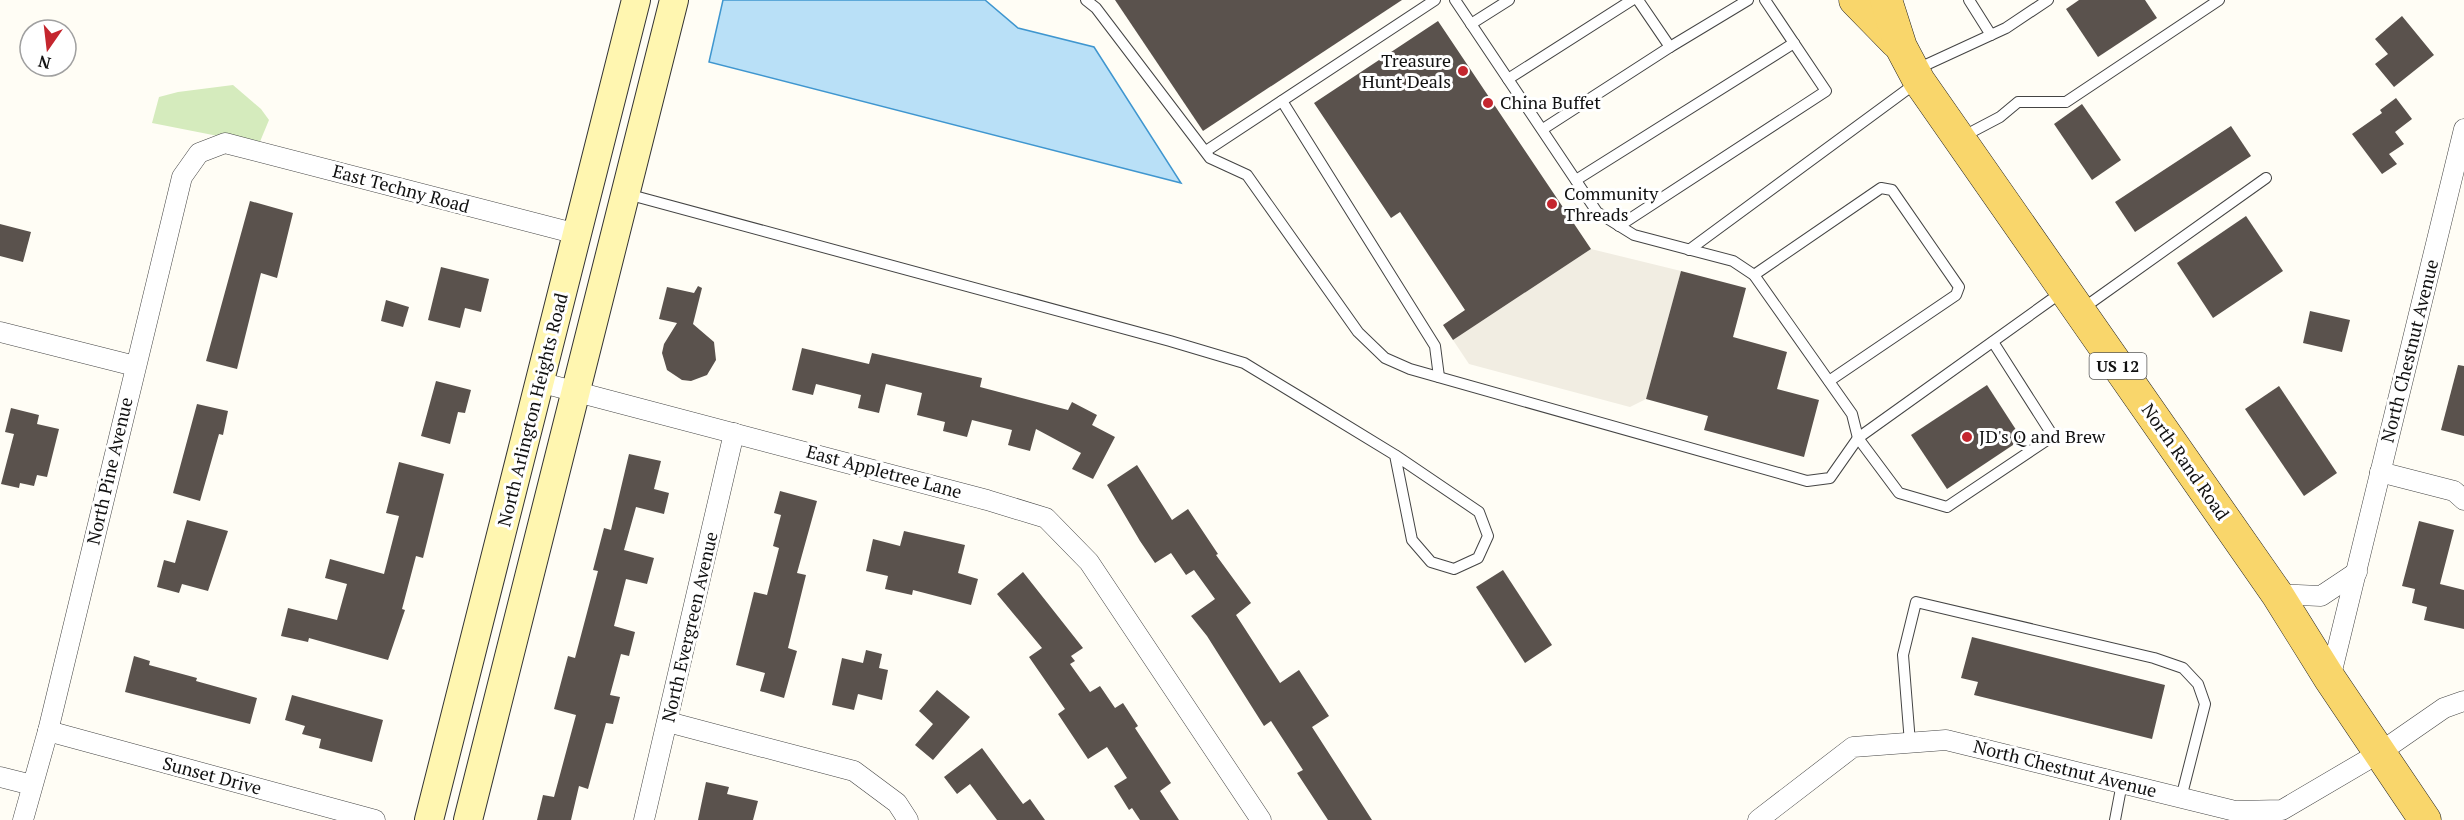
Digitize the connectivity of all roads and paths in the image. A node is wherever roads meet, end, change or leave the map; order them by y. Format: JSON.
{"nodes":[{"id":1,"x":636,"y":0,"type":"edge"},
{"id":2,"x":674,"y":0,"type":"edge"},
{"id":3,"x":1086,"y":0,"type":"edge"},
{"id":4,"x":1435,"y":0,"type":"edge"},
{"id":5,"x":1455,"y":0,"type":"edge"},
{"id":6,"x":1509,"y":0,"type":"edge"},
{"id":7,"x":1632,"y":0,"type":"edge"},
{"id":8,"x":1638,"y":0,"type":"edge"},
{"id":9,"x":1748,"y":0,"type":"edge"},
{"id":10,"x":1765,"y":0,"type":"edge"},
{"id":11,"x":1855,"y":0,"type":"edge"},
{"id":12,"x":1886,"y":0,"type":"edge"},
{"id":13,"x":1969,"y":0,"type":"edge"},
{"id":14,"x":2048,"y":0,"type":"edge"},
{"id":15,"x":2219,"y":0,"type":"edge"},
{"id":16,"x":1472,"y":24,"type":"junction"},
{"id":17,"x":1991,"y":35,"type":"junction"},
{"id":18,"x":1794,"y":43,"type":"junction"},
{"id":19,"x":1670,"y":47,"type":"junction"},
{"id":20,"x":1911,"y":66,"type":"junction"},
{"id":21,"x":1508,"y":79,"type":"junction"},
{"id":22,"x":1282,"y":101,"type":"junction"},
{"id":23,"x":1543,"y":129,"type":"junction"},
{"id":24,"x":2464,"y":129,"type":"edge"},
{"id":25,"x":1959,"y":138,"type":"junction"},
{"id":26,"x":225,"y":143,"type":"joint"},
{"id":27,"x":1206,"y":151,"type":"junction"},
{"id":28,"x":2266,"y":178,"type":"dead end"},
{"id":29,"x":1576,"y":180,"type":"junction"},
{"id":30,"x":625,"y":194,"type":"junction"},
{"id":31,"x":1619,"y":226,"type":"junction"},
{"id":32,"x":577,"y":234,"type":"junction"},
{"id":33,"x":1689,"y":250,"type":"junction"},
{"id":34,"x":1754,"y":275,"type":"junction"},
{"id":35,"x":2072,"y":300,"type":"junction"},
{"id":36,"x":0,"y":332,"type":"edge"},
{"id":37,"x":1993,"y":342,"type":"junction"},
{"id":38,"x":135,"y":366,"type":"junction"},
{"id":39,"x":1439,"y":377,"type":"junction"},
{"id":40,"x":1829,"y":381,"type":"junction"},
{"id":41,"x":539,"y":382,"type":"junction"},
{"id":42,"x":576,"y":391,"type":"junction"},
{"id":43,"x":734,"y":433,"type":"junction"},
{"id":44,"x":1858,"y":438,"type":"junction"},
{"id":45,"x":1395,"y":455,"type":"junction"},
{"id":46,"x":2380,"y":472,"type":"junction"},
{"id":47,"x":2464,"y":500,"type":"edge"},
{"id":48,"x":2357,"y":572,"type":"junction"},
{"id":49,"x":2277,"y":594,"type":"junction"},
{"id":50,"x":2330,"y":679,"type":"junction"},
{"id":51,"x":2464,"y":701,"type":"edge"},
{"id":52,"x":668,"y":722,"type":"junction"},
{"id":53,"x":48,"y":731,"type":"junction"},
{"id":54,"x":1910,"y":743,"type":"junction"},
{"id":55,"x":2379,"y":753,"type":"junction"},
{"id":56,"x":0,"y":777,"type":"edge"},
{"id":57,"x":2122,"y":783,"type":"junction"},
{"id":58,"x":32,"y":785,"type":"junction"},
{"id":59,"x":2181,"y":798,"type":"junction"},
{"id":60,"x":2250,"y":815,"type":"edge"},
{"id":61,"x":23,"y":820,"type":"edge"},
{"id":62,"x":375,"y":820,"type":"edge"},
{"id":63,"x":429,"y":820,"type":"edge"},
{"id":64,"x":468,"y":820,"type":"edge"},
{"id":65,"x":644,"y":820,"type":"edge"},
{"id":66,"x":908,"y":820,"type":"edge"},
{"id":67,"x":1261,"y":820,"type":"edge"},
{"id":68,"x":1758,"y":820,"type":"edge"},
{"id":69,"x":2115,"y":820,"type":"edge"},
{"id":70,"x":2425,"y":820,"type":"edge"}],
"edges":[{"from":1,"to":32,"type":"main road","name":"North Arlington Heights Road"},
{"from":2,"to":30,"type":"main road","name":"North Arlington Heights Road"},
{"from":3,"to":27,"type":"lane"},
{"from":4,"to":22,"type":"lane"},
{"from":5,"to":16,"type":"lane"},
{"from":6,"to":16,"type":"lane"},
{"from":7,"to":21,"type":"lane"},
{"from":8,"to":19,"type":"lane"},
{"from":9,"to":19,"type":"lane"},
{"from":10,"to":18,"type":"lane"},
{"from":11,"to":20,"type":"main road","number":"US 12"},
{"from":12,"to":20,"type":"main road","number":"US 12"},
{"from":13,"to":17,"type":"lane"},
{"from":14,"to":17,"type":"lane"},
{"from":15,"to":25,"type":"lane"},
{"from":16,"to":21,"type":"lane"},
{"from":17,"to":20,"type":"lane"},
{"from":18,"to":29,"type":"lane"},
{"from":18,"to":31,"type":"lane"},
{"from":19,"to":23,"type":"lane"},
{"from":20,"to":25,"type":"main road","name":"North Rand Road","number":"US 12"},
{"from":20,"to":33,"type":"lane"},
{"from":21,"to":23,"type":"lane"},
{"from":22,"to":27,"type":"lane"},
{"from":22,"to":39,"type":"lane"},
{"from":23,"to":29,"type":"lane"},
{"from":24,"to":46,"type":"street","name":"North Chestnut Avenue"},
{"from":25,"to":35,"type":"main road","name":"North Rand Road","number":"US 12"},
{"from":26,"to":32,"type":"street","name":"East Techny Road"},
{"from":26,"to":38,"type":"street","name":"North Pine Avenue"},
{"from":27,"to":39,"type":"lane"},
{"from":28,"to":35,"type":"lane"},
{"from":29,"to":31,"type":"lane"},
{"from":30,"to":42,"type":"main road","name":"North Arlington Heights Road"},
{"from":30,"to":45,"type":"lane"},
{"from":31,"to":33,"type":"lane"},
{"from":32,"to":41,"type":"main road","name":"North Arlington Heights Road"},
{"from":33,"to":34,"type":"lane"},
{"from":34,"to":40,"type":"lane"},
{"from":34,"to":40,"type":"lane"},
{"from":35,"to":37,"type":"lane"},
{"from":35,"to":49,"type":"main road","name":"North Rand Road","number":"US 12"},
{"from":36,"to":38,"type":"street"},
{"from":37,"to":44,"type":"lane"},
{"from":37,"to":44,"type":"lane"},
{"from":38,"to":53,"type":"street","name":"North Pine Avenue"},
{"from":39,"to":44,"type":"lane"},
{"from":40,"to":44,"type":"lane"},
{"from":41,"to":42,"type":"street","name":"East Appletree Lane"},
{"from":41,"to":63,"type":"main road","name":"North Arlington Heights Road"},
{"from":42,"to":43,"type":"street","name":"East Appletree Lane"},
{"from":42,"to":64,"type":"main road","name":"North Arlington Heights Road"},
{"from":43,"to":52,"type":"street","name":"North Evergreen Avenue"},
{"from":43,"to":67,"type":"street","name":"East Appletree Lane"},
{"from":45,"to":45,"type":"lane"},
{"from":46,"to":47,"type":"street"},
{"from":46,"to":48,"type":"street","name":"North Chestnut Avenue"},
{"from":48,"to":49,"type":"street"},
{"from":48,"to":50,"type":"street","name":"North Chestnut Avenue"},
{"from":49,"to":50,"type":"main road","name":"North Rand Road","number":"US 12"},
{"from":50,"to":55,"type":"main road","name":"North Rand Road","number":"US 12"},
{"from":51,"to":55,"type":"street","name":"North Chestnut Avenue"},
{"from":52,"to":65,"type":"street","name":"North Evergreen Avenue"},
{"from":52,"to":66,"type":"street"},
{"from":53,"to":58,"type":"street","name":"North Pine Avenue"},
{"from":53,"to":62,"type":"street","name":"Sunset Drive"},
{"from":54,"to":57,"type":"street","name":"North Chestnut Avenue"},
{"from":54,"to":59,"type":"lane"},
{"from":54,"to":68,"type":"street","name":"North Chestnut Avenue"},
{"from":55,"to":60,"type":"street","name":"North Chestnut Avenue"},
{"from":55,"to":70,"type":"main road","name":"North Rand Road","number":"US 12"},
{"from":56,"to":58,"type":"street"},
{"from":57,"to":59,"type":"street","name":"North Chestnut Avenue"},
{"from":57,"to":69,"type":"lane"},
{"from":58,"to":61,"type":"street","name":"North Pine Avenue"},
{"from":59,"to":60,"type":"street","name":"North Chestnut Avenue"}]}
